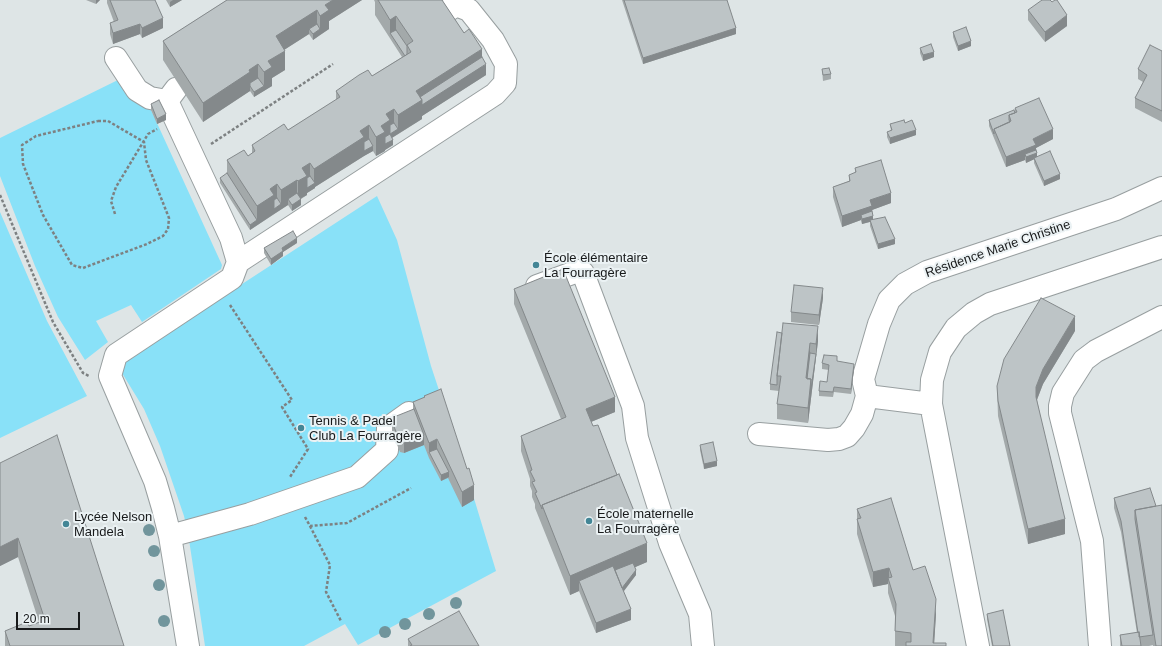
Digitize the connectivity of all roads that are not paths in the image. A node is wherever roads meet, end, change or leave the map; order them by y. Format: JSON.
{"nodes":[{"id":1,"x":444,"y":13,"type":"edge"},
{"id":2,"x":116,"y":58,"type":"dead end"},
{"id":3,"x":1162,"y":188,"type":"edge"},
{"id":4,"x":1162,"y":247,"type":"edge"},
{"id":5,"x":238,"y":262,"type":"junction"},
{"id":6,"x":515,"y":294,"type":"edge"},
{"id":7,"x":1162,"y":317,"type":"edge"},
{"id":8,"x":867,"y":396,"type":"junction"},
{"id":9,"x":931,"y":404,"type":"junction"},
{"id":10,"x":410,"y":413,"type":"edge"},
{"id":11,"x":759,"y":434,"type":"dead end"},
{"id":12,"x":170,"y":536,"type":"junction"},
{"id":13,"x":188,"y":646,"type":"edge"},
{"id":14,"x":703,"y":646,"type":"edge"},
{"id":15,"x":978,"y":646,"type":"edge"},
{"id":16,"x":1100,"y":646,"type":"edge"}],
"edges":[{"from":1,"to":5,"type":"street"},
{"from":2,"to":5,"type":"street"},
{"from":3,"to":8,"type":"street","name":"Résidence Marie Christine"},
{"from":4,"to":9,"type":"street"},
{"from":5,"to":12,"type":"street"},
{"from":6,"to":14,"type":"street"},
{"from":7,"to":16,"type":"street"},
{"from":8,"to":9,"type":"street"},
{"from":8,"to":11,"type":"street","name":"Résidence Marie Christine"},
{"from":9,"to":15,"type":"street"},
{"from":10,"to":12,"type":"street"},
{"from":12,"to":13,"type":"street"}]}
